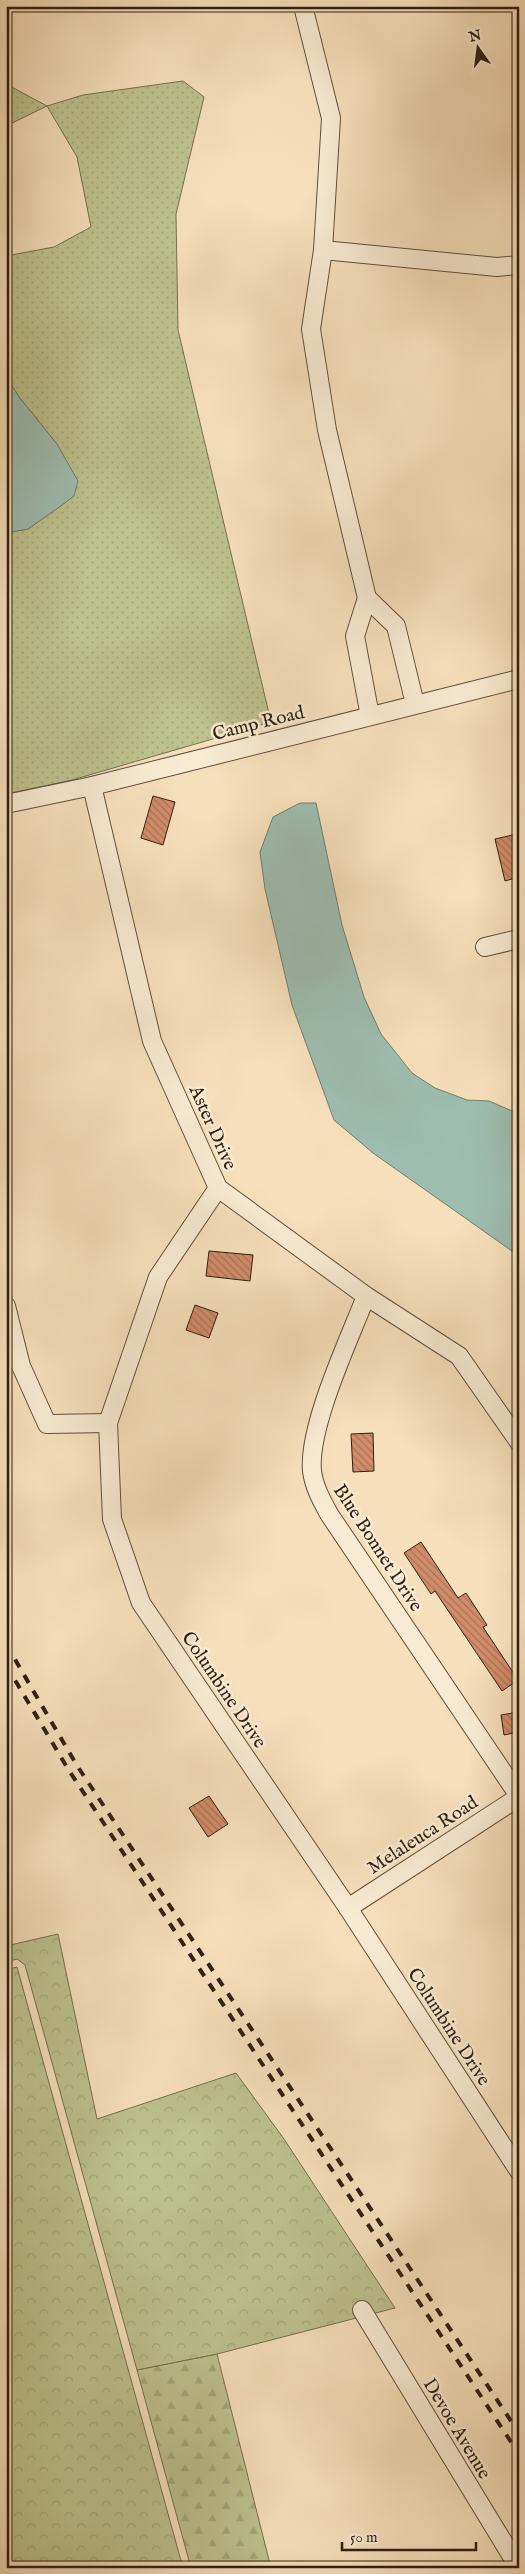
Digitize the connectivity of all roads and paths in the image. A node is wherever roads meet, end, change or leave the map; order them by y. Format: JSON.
{"nodes":[{"id":1,"x":303,"y":6,"type":"edge"},
{"id":2,"x":323,"y":250,"type":"junction"},
{"id":3,"x":519,"y":265,"type":"edge"},
{"id":4,"x":367,"y":598,"type":"junction"},
{"id":5,"x":519,"y":678,"type":"edge"},
{"id":6,"x":415,"y":704,"type":"junction"},
{"id":7,"x":370,"y":716,"type":"junction"},
{"id":8,"x":92,"y":786,"type":"junction"},
{"id":9,"x":6,"y":804,"type":"edge"},
{"id":10,"x":519,"y":939,"type":"edge"},
{"id":11,"x":485,"y":947,"type":"dead end"},
{"id":12,"x":218,"y":1188,"type":"junction"},
{"id":13,"x":366,"y":1296,"type":"junction"},
{"id":14,"x":6,"y":1306,"type":"edge"},
{"id":15,"x":108,"y":1423,"type":"junction"},
{"id":16,"x":519,"y":1442,"type":"edge"},
{"id":17,"x":519,"y":1796,"type":"edge"},
{"id":18,"x":348,"y":1908,"type":"junction"},
{"id":19,"x":519,"y":2171,"type":"edge"},
{"id":20,"x":362,"y":2310,"type":"dead end"},
{"id":21,"x":519,"y":2568,"type":"edge"}],
"edges":[{"from":1,"to":2,"type":"street"},
{"from":2,"to":3,"type":"street"},
{"from":2,"to":4,"type":"street"},
{"from":4,"to":6,"type":"street"},
{"from":4,"to":7,"type":"street"},
{"from":5,"to":6,"type":"street","name":"Camp Road"},
{"from":6,"to":7,"type":"street","name":"Camp Road"},
{"from":7,"to":8,"type":"street","name":"Camp Road"},
{"from":8,"to":9,"type":"street","name":"Camp Road"},
{"from":8,"to":12,"type":"street","name":"Aster Drive"},
{"from":10,"to":11,"type":"street"},
{"from":12,"to":13,"type":"street","name":"Aster Drive"},
{"from":12,"to":15,"type":"street","name":"Columbine Drive"},
{"from":13,"to":16,"type":"street","name":"Aster Drive"},
{"from":13,"to":17,"type":"street","name":"Blue Bonnet Drive"},
{"from":14,"to":15,"type":"street"},
{"from":15,"to":18,"type":"street","name":"Columbine Drive"},
{"from":17,"to":18,"type":"street","name":"Melaleuca Road"},
{"from":18,"to":19,"type":"street","name":"Columbine Drive"},
{"from":20,"to":21,"type":"street","name":"Devoe Avenue"}]}
